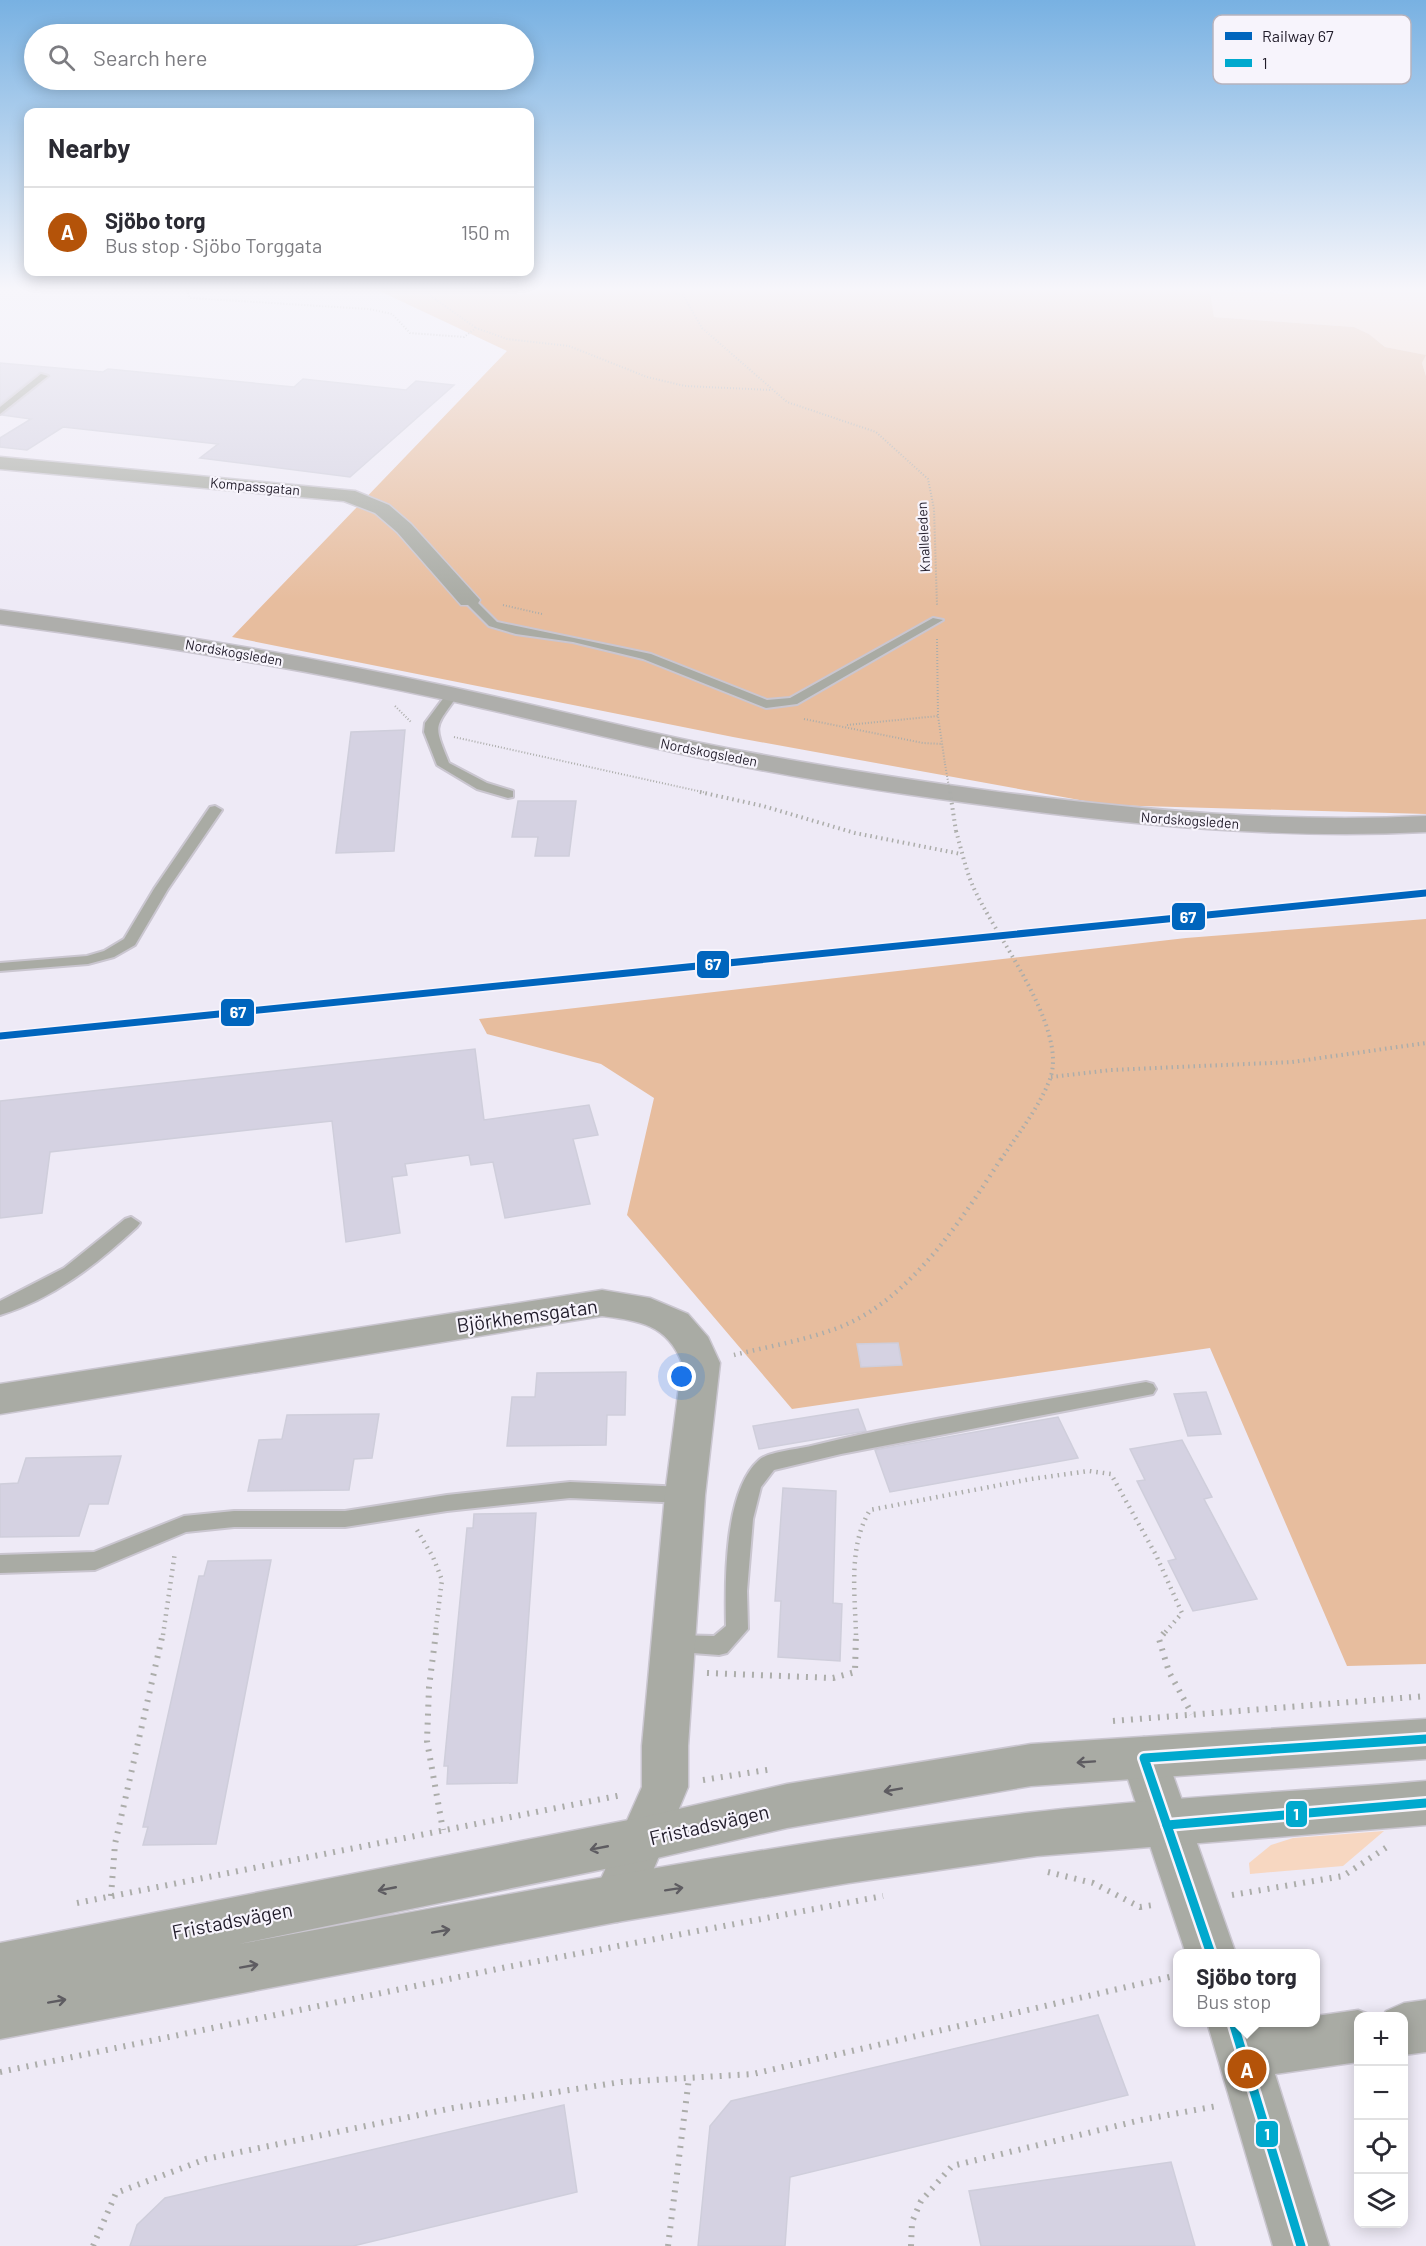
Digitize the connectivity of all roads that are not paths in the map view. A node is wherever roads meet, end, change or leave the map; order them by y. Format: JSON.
{"nodes":[{"id":1,"x":24,"y":392,"type":"edge"},
{"id":2,"x":0,"y":411,"type":"edge"},
{"id":3,"x":0,"y":463,"type":"edge"},
{"id":4,"x":470,"y":600,"type":"joint"},
{"id":5,"x":0,"y":616,"type":"edge"},
{"id":6,"x":937,"y":621,"type":"road end"},
{"id":7,"x":452,"y":695,"type":"junction"},
{"id":8,"x":508,"y":794,"type":"dead end"},
{"id":9,"x":215,"y":810,"type":"dead end"},
{"id":10,"x":1426,"y":824,"type":"edge"},
{"id":11,"x":0,"y":967,"type":"edge"},
{"id":12,"x":131,"y":1223,"type":"dead end"},
{"id":13,"x":0,"y":1308,"type":"edge"},
{"id":14,"x":1146,"y":1389,"type":"dead end"},
{"id":15,"x":0,"y":1399,"type":"edge"},
{"id":16,"x":685,"y":1495,"type":"junction"},
{"id":17,"x":0,"y":1564,"type":"edge"},
{"id":18,"x":672,"y":1658,"type":"junction"},
{"id":19,"x":1426,"y":1739,"type":"edge"},
{"id":20,"x":1144,"y":1758,"type":"junction"},
{"id":21,"x":1426,"y":1803,"type":"edge"},
{"id":22,"x":1167,"y":1825,"type":"junction"},
{"id":23,"x":644,"y":1839,"type":"junction"},
{"id":24,"x":617,"y":1899,"type":"junction"},
{"id":25,"x":1210,"y":1949,"type":"edge"},
{"id":26,"x":0,"y":1968,"type":"edge"},
{"id":27,"x":0,"y":2013,"type":"edge"},
{"id":28,"x":1426,"y":2026,"type":"edge"},
{"id":29,"x":1408,"y":2028,"type":"edge"},
{"id":30,"x":1354,"y":2037,"type":"edge"},
{"id":31,"x":1244,"y":2058,"type":"edge"},
{"id":32,"x":1301,"y":2246,"type":"edge"}],
"edges":[{"from":1,"to":2,"type":"lane"},
{"from":3,"to":4,"type":"street","name":"Kompassgatan"},
{"from":4,"to":6,"type":"lane"},
{"from":5,"to":7,"type":"main road","name":"Nordskogsleden"},
{"from":7,"to":8,"type":"lane"},
{"from":7,"to":10,"type":"main road","name":"Nordskogsleden"},
{"from":9,"to":11,"type":"lane"},
{"from":12,"to":13,"type":"lane"},
{"from":14,"to":18,"type":"lane"},
{"from":15,"to":16,"type":"street","name":"Björkhemsgatan"},
{"from":16,"to":17,"type":"lane"},
{"from":16,"to":18,"type":"street"},
{"from":18,"to":23,"type":"street"},
{"from":19,"to":20,"type":"street","name":"Fristadsvägen"},
{"from":20,"to":22,"type":"street"},
{"from":20,"to":23,"type":"street","name":"Fristadsvägen","one_way":true},
{"from":21,"to":22,"type":"street"},
{"from":24,"to":22,"type":"street","one_way":true},
{"from":22,"to":25,"type":"street"},
{"from":23,"to":24,"type":"street"},
{"from":23,"to":26,"type":"street","name":"Fristadsvägen","one_way":true},
{"from":27,"to":24,"type":"street","one_way":true},
{"from":28,"to":29,"type":"street"},
{"from":30,"to":31,"type":"street"},
{"from":31,"to":32,"type":"street"}]}
